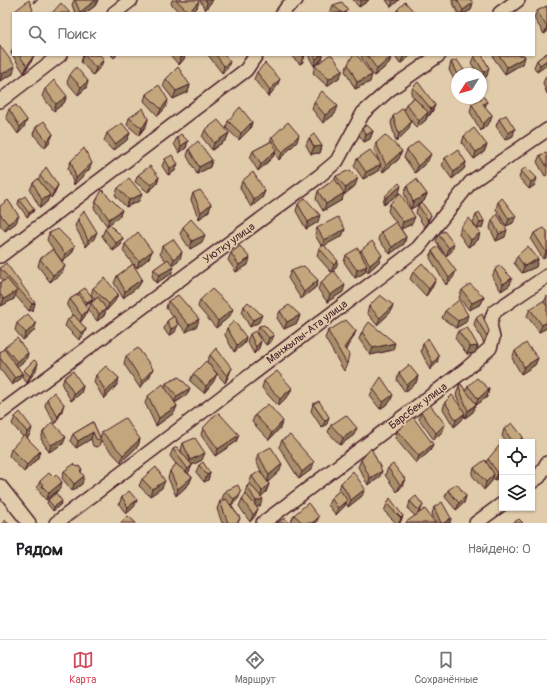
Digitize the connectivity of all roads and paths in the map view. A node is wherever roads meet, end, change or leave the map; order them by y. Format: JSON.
{"nodes":[{"id":1,"x":131,"y":0,"type":"edge"},
{"id":2,"x":296,"y":0,"type":"edge"},
{"id":3,"x":518,"y":0,"type":"edge"},
{"id":4,"x":115,"y":12,"type":"edge"},
{"id":5,"x":284,"y":12,"type":"edge"},
{"id":6,"x":501,"y":12,"type":"edge"},
{"id":7,"x":59,"y":56,"type":"edge"},
{"id":8,"x":255,"y":56,"type":"edge"},
{"id":9,"x":438,"y":56,"type":"edge"},
{"id":10,"x":0,"y":101,"type":"edge"},
{"id":11,"x":547,"y":130,"type":"edge"},
{"id":12,"x":0,"y":256,"type":"edge"},
{"id":13,"x":547,"y":276,"type":"edge"},
{"id":14,"x":0,"y":412,"type":"edge"},
{"id":15,"x":547,"y":463,"type":"edge"},
{"id":16,"x":535,"y":480,"type":"edge"},
{"id":17,"x":0,"y":486,"type":"edge"},
{"id":18,"x":499,"y":506,"type":"edge"},
{"id":19,"x":29,"y":523,"type":"edge"},
{"id":20,"x":56,"y":523,"type":"edge"},
{"id":21,"x":263,"y":523,"type":"edge"},
{"id":22,"x":476,"y":523,"type":"edge"}],
"edges":[{"from":1,"to":4,"type":"street"},
{"from":2,"to":5,"type":"street"},
{"from":3,"to":6,"type":"street"},
{"from":7,"to":10,"type":"street"},
{"from":8,"to":12,"type":"street"},
{"from":9,"to":14,"type":"street","name":"Уютку улица"},
{"from":11,"to":20,"type":"street","name":"Манжылы-Ата улица"},
{"from":13,"to":21,"type":"street","name":"Барсбек улица"},
{"from":15,"to":16,"type":"street"},
{"from":17,"to":19,"type":"street"},
{"from":18,"to":22,"type":"street"}]}
